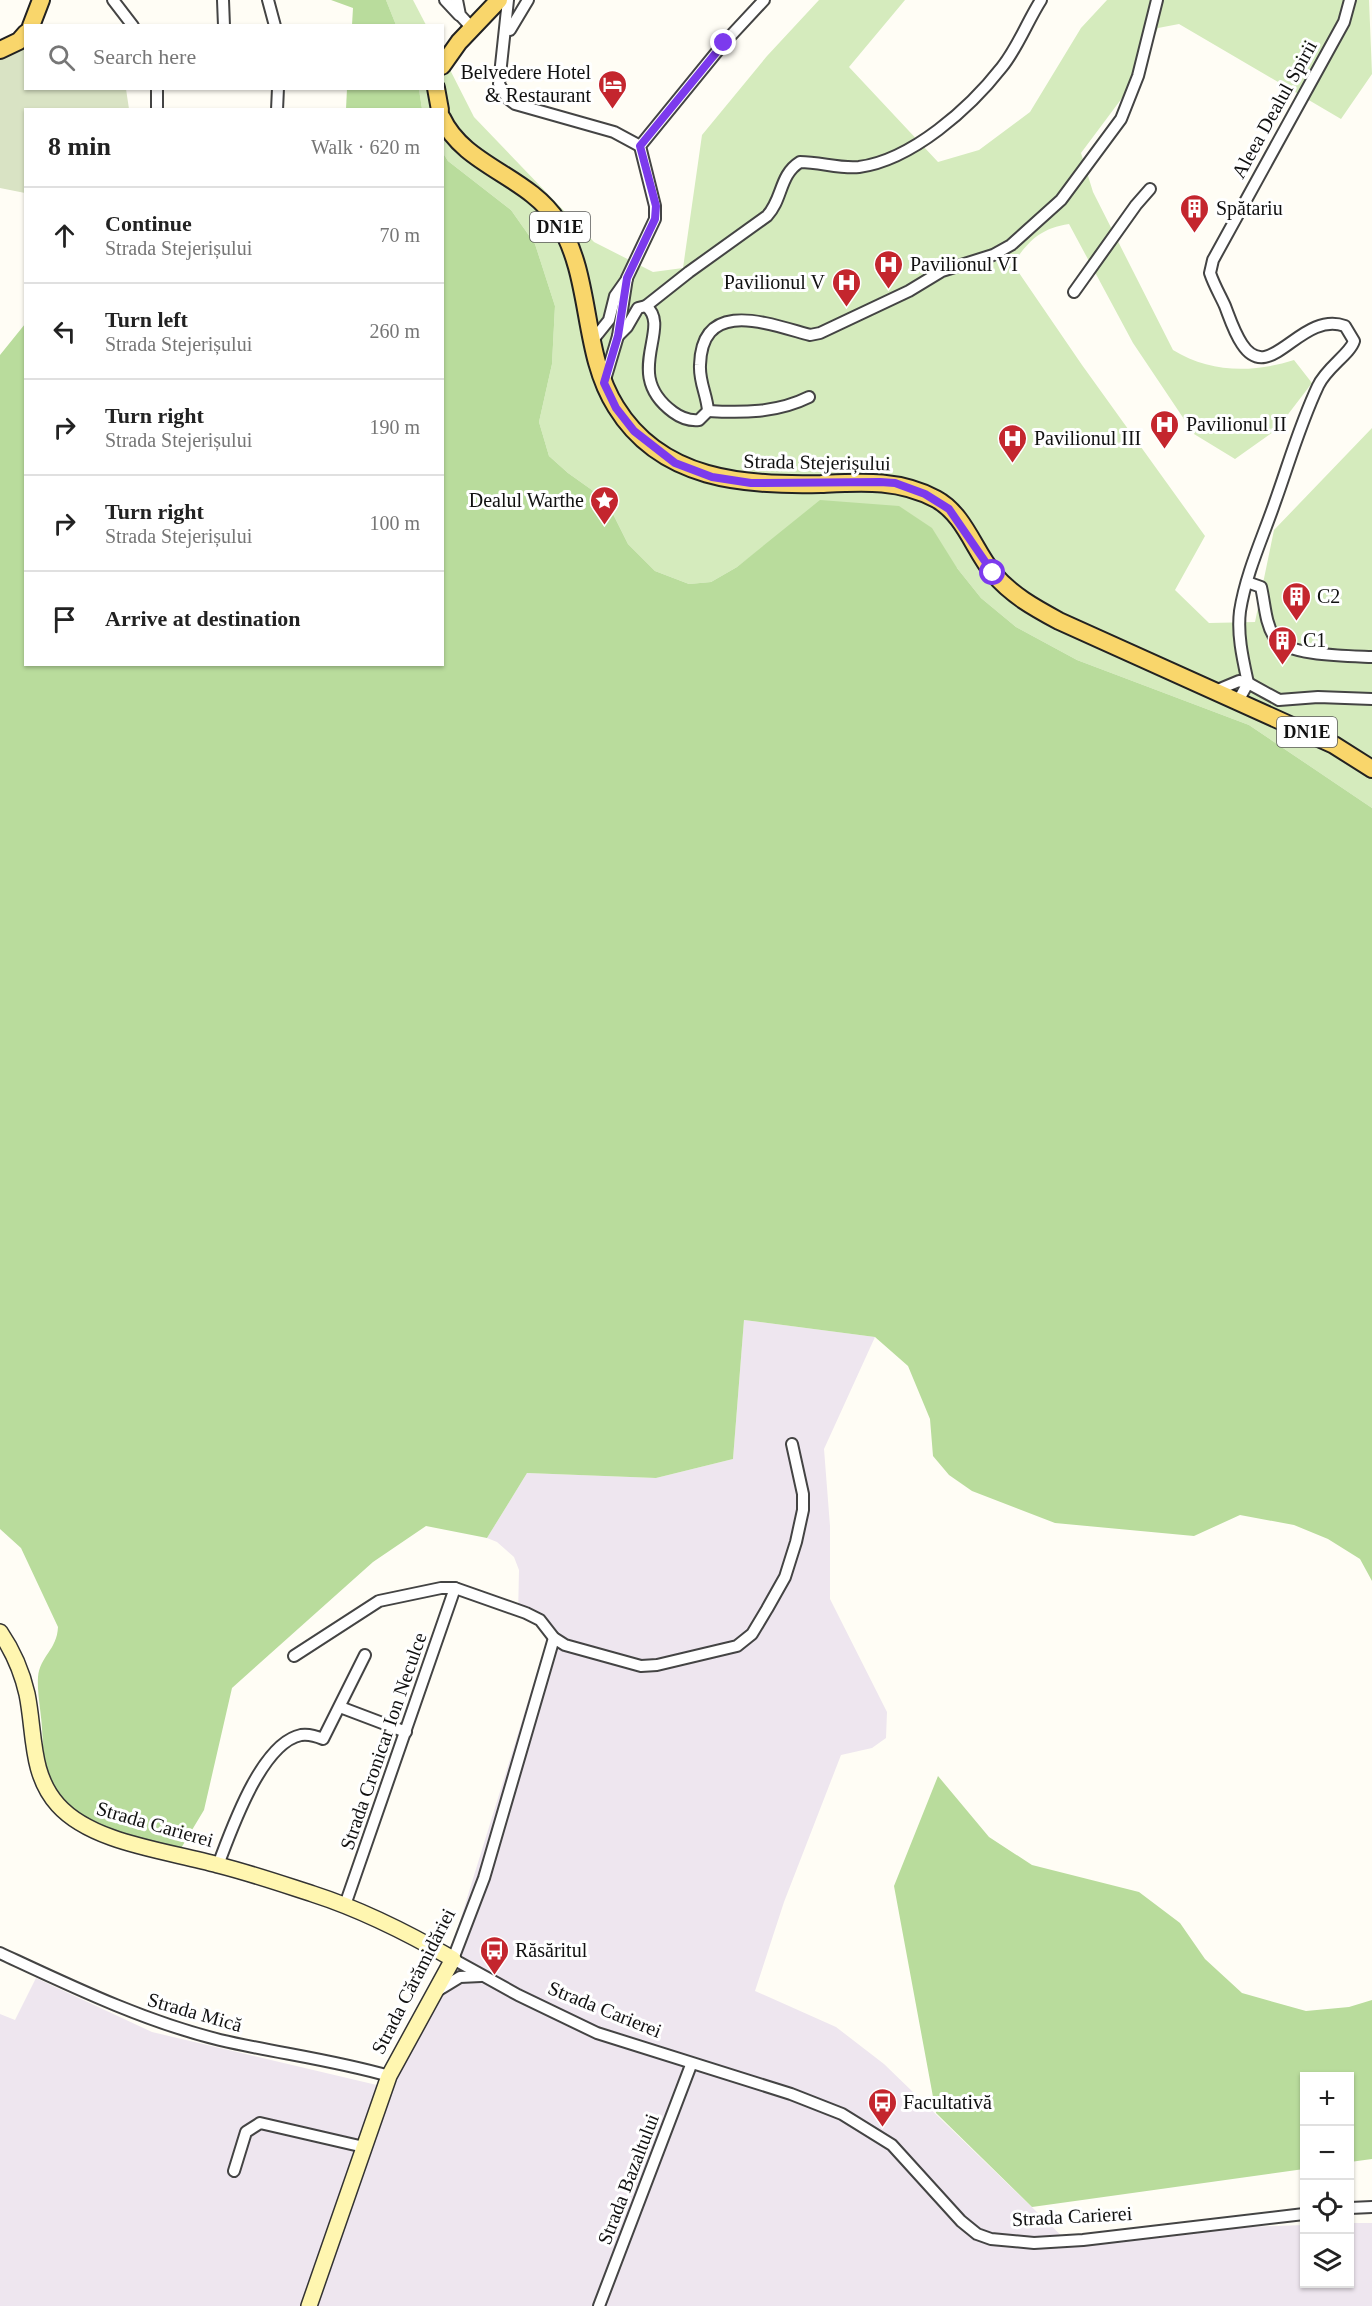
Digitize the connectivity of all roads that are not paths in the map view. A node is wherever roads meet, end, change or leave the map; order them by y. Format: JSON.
{"nodes":[{"id":1,"x":40,"y":0,"type":"edge"},
{"id":2,"x":113,"y":0,"type":"edge"},
{"id":3,"x":224,"y":0,"type":"edge"},
{"id":4,"x":268,"y":0,"type":"edge"},
{"id":5,"x":445,"y":0,"type":"edge"},
{"id":6,"x":457,"y":0,"type":"edge"},
{"id":7,"x":499,"y":0,"type":"edge"},
{"id":8,"x":508,"y":0,"type":"edge"},
{"id":9,"x":528,"y":0,"type":"edge"},
{"id":10,"x":764,"y":0,"type":"edge"},
{"id":11,"x":1041,"y":0,"type":"edge"},
{"id":12,"x":1157,"y":0,"type":"edge"},
{"id":13,"x":1350,"y":0,"type":"edge"},
{"id":14,"x":460,"y":15,"type":"junction"},
{"id":15,"x":32,"y":24,"type":"edge"},
{"id":16,"x":132,"y":24,"type":"edge"},
{"id":17,"x":224,"y":24,"type":"edge"},
{"id":18,"x":274,"y":24,"type":"edge"},
{"id":19,"x":472,"y":28,"type":"junction"},
{"id":20,"x":24,"y":35,"type":"edge"},
{"id":21,"x":506,"y":38,"type":"junction"},
{"id":22,"x":0,"y":50,"type":"edge"},
{"id":23,"x":444,"y":63,"type":"edge"},
{"id":24,"x":157,"y":90,"type":"edge"},
{"id":25,"x":278,"y":90,"type":"edge"},
{"id":26,"x":436,"y":90,"type":"edge"},
{"id":27,"x":157,"y":108,"type":"edge"},
{"id":28,"x":277,"y":108,"type":"edge"},
{"id":29,"x":440,"y":108,"type":"edge"},
{"id":30,"x":444,"y":121,"type":"edge"},
{"id":31,"x":640,"y":146,"type":"junction"},
{"id":32,"x":1150,"y":189,"type":"dead end"},
{"id":33,"x":627,"y":278,"type":"junction"},
{"id":34,"x":1074,"y":292,"type":"dead end"},
{"id":35,"x":646,"y":306,"type":"junction"},
{"id":36,"x":618,"y":336,"type":"junction"},
{"id":37,"x":593,"y":340,"type":"junction"},
{"id":38,"x":604,"y":383,"type":"junction"},
{"id":39,"x":809,"y":397,"type":"dead end"},
{"id":40,"x":708,"y":411,"type":"junction"},
{"id":41,"x":1247,"y":582,"type":"junction"},
{"id":42,"x":1372,"y":657,"type":"edge"},
{"id":43,"x":1248,"y":683,"type":"junction"},
{"id":44,"x":1215,"y":691,"type":"junction"},
{"id":45,"x":1372,"y":699,"type":"edge"},
{"id":46,"x":1238,"y":701,"type":"junction"},
{"id":47,"x":1372,"y":769,"type":"edge"},
{"id":48,"x":792,"y":1444,"type":"dead end"},
{"id":49,"x":455,"y":1588,"type":"junction"},
{"id":50,"x":0,"y":1632,"type":"edge"},
{"id":51,"x":554,"y":1638,"type":"junction"},
{"id":52,"x":365,"y":1655,"type":"dead end"},
{"id":53,"x":294,"y":1656,"type":"dead end"},
{"id":54,"x":340,"y":1707,"type":"junction"},
{"id":55,"x":406,"y":1731,"type":"junction"},
{"id":56,"x":218,"y":1865,"type":"junction"},
{"id":57,"x":345,"y":1905,"type":"junction"},
{"id":58,"x":0,"y":1953,"type":"edge"},
{"id":59,"x":453,"y":1959,"type":"junction"},
{"id":60,"x":484,"y":1976,"type":"junction"},
{"id":61,"x":435,"y":1993,"type":"junction"},
{"id":62,"x":691,"y":2065,"type":"junction"},
{"id":63,"x":389,"y":2076,"type":"junction"},
{"id":64,"x":364,"y":2147,"type":"junction"},
{"id":65,"x":234,"y":2171,"type":"dead end"},
{"id":66,"x":1372,"y":2207,"type":"edge"},
{"id":67,"x":1354,"y":2208,"type":"edge"},
{"id":68,"x":1300,"y":2215,"type":"edge"},
{"id":69,"x":309,"y":2306,"type":"edge"},
{"id":70,"x":599,"y":2306,"type":"edge"}],
"edges":[{"from":1,"to":15,"type":"main road"},
{"from":2,"to":16,"type":"street"},
{"from":3,"to":17,"type":"street"},
{"from":4,"to":18,"type":"street"},
{"from":5,"to":14,"type":"street"},
{"from":6,"to":14,"type":"street"},
{"from":7,"to":19,"type":"main road"},
{"from":8,"to":21,"type":"street"},
{"from":9,"to":21,"type":"street"},
{"from":10,"to":31,"type":"street"},
{"from":11,"to":35,"type":"street"},
{"from":12,"to":40,"type":"street"},
{"from":13,"to":41,"type":"street","name":"Aleea Dealul Spirii"},
{"from":14,"to":19,"type":"street"},
{"from":19,"to":23,"type":"main road"},
{"from":20,"to":22,"type":"main road"},
{"from":21,"to":31,"type":"street"},
{"from":24,"to":27,"type":"street"},
{"from":25,"to":28,"type":"street"},
{"from":26,"to":29,"type":"main road"},
{"from":30,"to":37,"type":"main road","number":"DN1E"},
{"from":31,"to":33,"type":"street"},
{"from":32,"to":34,"type":"street"},
{"from":33,"to":36,"type":"street"},
{"from":33,"to":37,"type":"street"},
{"from":35,"to":36,"type":"street"},
{"from":35,"to":40,"type":"street"},
{"from":36,"to":38,"type":"street"},
{"from":37,"to":38,"type":"main road","number":"DN1E"},
{"from":38,"to":44,"type":"main road","name":"Strada Stejerișului","number":"DN1E"},
{"from":39,"to":40,"type":"street"},
{"from":41,"to":42,"type":"street"},
{"from":41,"to":43,"type":"street","name":"Aleea Dealul Spirii"},
{"from":43,"to":44,"type":"street"},
{"from":43,"to":45,"type":"street"},
{"from":43,"to":46,"type":"street"},
{"from":44,"to":46,"type":"main road","name":"Strada Stejerișului","number":"DN1E"},
{"from":46,"to":47,"type":"main road","name":"Strada Stejerișului","number":"DN1E"},
{"from":48,"to":51,"type":"street"},
{"from":49,"to":51,"type":"street"},
{"from":49,"to":53,"type":"street"},
{"from":49,"to":55,"type":"street","name":"Strada Cronicar Ion Neculce"},
{"from":50,"to":56,"type":"street","name":"Strada Carierei"},
{"from":51,"to":59,"type":"street","name":"Strada Cărămidăriei"},
{"from":52,"to":54,"type":"street"},
{"from":54,"to":55,"type":"street"},
{"from":54,"to":56,"type":"street"},
{"from":55,"to":57,"type":"street","name":"Strada Cronicar Ion Neculce"},
{"from":56,"to":57,"type":"street","name":"Strada Carierei"},
{"from":57,"to":59,"type":"street","name":"Strada Carierei"},
{"from":58,"to":63,"type":"street","name":"Strada Mică"},
{"from":59,"to":60,"type":"street","name":"Strada Carierei"},
{"from":59,"to":61,"type":"street","name":"Strada Cărămidăriei"},
{"from":60,"to":61,"type":"street"},
{"from":60,"to":62,"type":"street","name":"Strada Carierei"},
{"from":61,"to":63,"type":"street","name":"Strada Cărămidăriei"},
{"from":62,"to":68,"type":"street","name":"Strada Carierei"},
{"from":62,"to":70,"type":"street","name":"Strada Bazaltului"},
{"from":63,"to":64,"type":"street","name":"Strada Cărămidăriei"},
{"from":64,"to":65,"type":"street"},
{"from":64,"to":69,"type":"street","name":"Strada Cărămidăriei"},
{"from":66,"to":67,"type":"street"}]}
